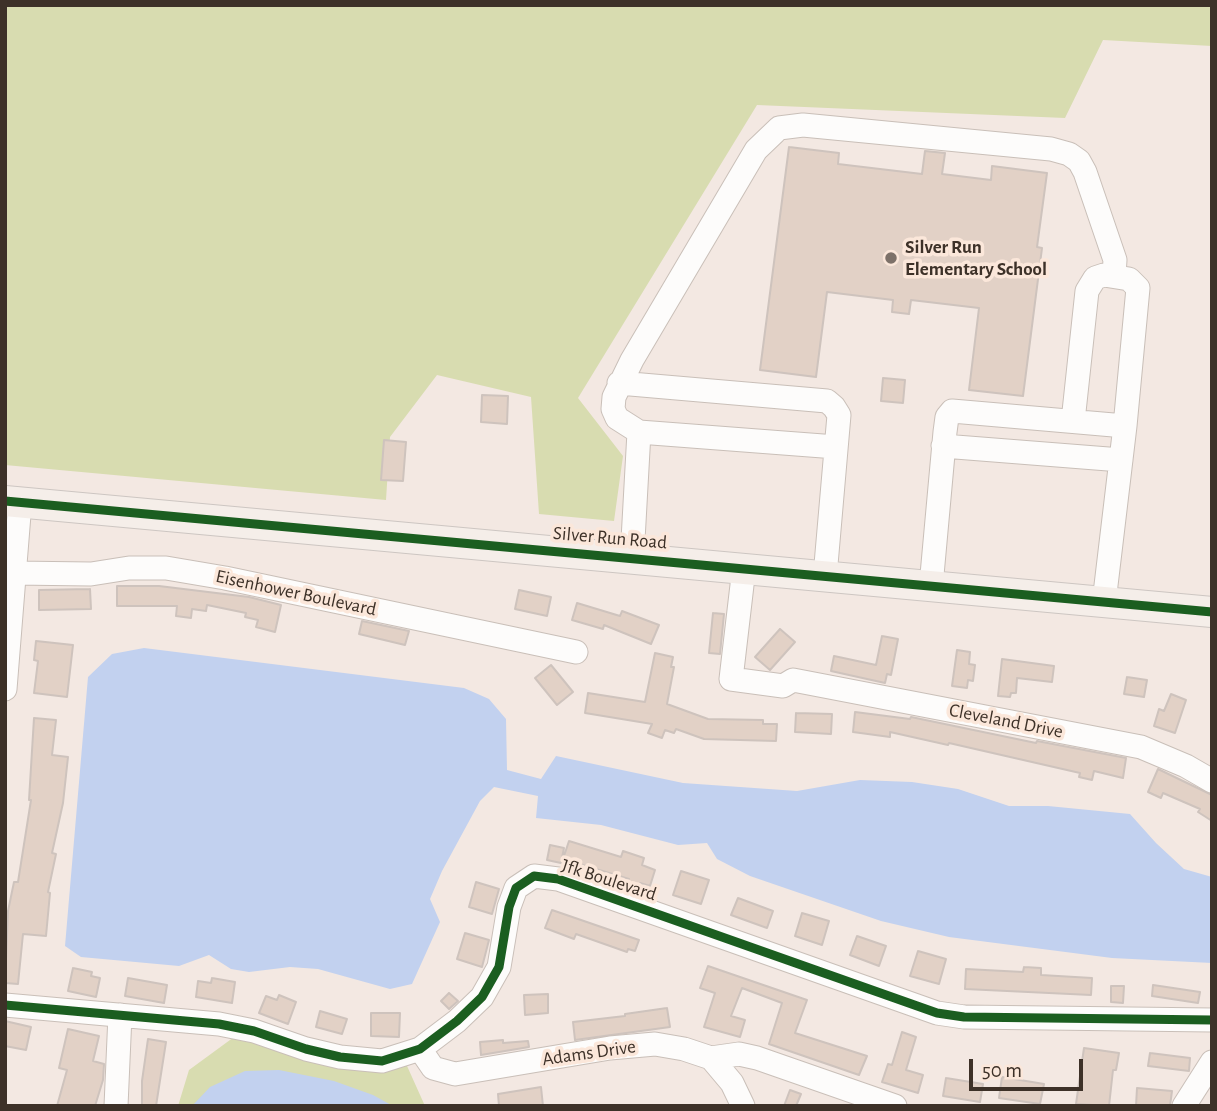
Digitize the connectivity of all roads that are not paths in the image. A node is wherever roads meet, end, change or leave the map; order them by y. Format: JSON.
{"nodes":[{"id":1,"x":1114,"y":275,"type":"junction"},
{"id":2,"x":620,"y":383,"type":"junction"},
{"id":3,"x":1073,"y":421,"type":"junction"},
{"id":4,"x":1125,"y":426,"type":"junction"},
{"id":5,"x":639,"y":432,"type":"junction"},
{"id":6,"x":943,"y":446,"type":"junction"},
{"id":7,"x":836,"y":447,"type":"junction"},
{"id":8,"x":1121,"y":460,"type":"junction"},
{"id":9,"x":13,"y":502,"type":"edge"},
{"id":10,"x":632,"y":558,"type":"junction"},
{"id":11,"x":744,"y":568,"type":"junction"},
{"id":12,"x":14,"y":573,"type":"junction"},
{"id":13,"x":825,"y":576,"type":"junction"},
{"id":14,"x":931,"y":586,"type":"junction"},
{"id":15,"x":1104,"y":601,"type":"junction"},
{"id":16,"x":1212,"y":612,"type":"edge"},
{"id":17,"x":576,"y":652,"type":"dead end"},
{"id":18,"x":6,"y":661,"type":"edge"},
{"id":19,"x":5,"y":689,"type":"edge"},
{"id":20,"x":1212,"y":781,"type":"edge"},
{"id":21,"x":5,"y":1005,"type":"edge"},
{"id":22,"x":120,"y":1015,"type":"junction"},
{"id":23,"x":1212,"y":1020,"type":"edge"},
{"id":24,"x":419,"y":1049,"type":"junction"},
{"id":25,"x":711,"y":1058,"type":"junction"},
{"id":26,"x":1212,"y":1062,"type":"edge"},
{"id":27,"x":116,"y":1106,"type":"edge"},
{"id":28,"x":743,"y":1106,"type":"edge"},
{"id":29,"x":895,"y":1106,"type":"edge"},
{"id":30,"x":1184,"y":1106,"type":"edge"}],
"edges":[{"from":1,"to":2,"type":"street"},
{"from":1,"to":3,"type":"street"},
{"from":1,"to":4,"type":"street"},
{"from":2,"to":5,"type":"street"},
{"from":2,"to":7,"type":"street"},
{"from":3,"to":4,"type":"street"},
{"from":3,"to":6,"type":"street"},
{"from":4,"to":8,"type":"street"},
{"from":5,"to":7,"type":"street"},
{"from":5,"to":10,"type":"street"},
{"from":6,"to":8,"type":"street"},
{"from":6,"to":14,"type":"street"},
{"from":7,"to":13,"type":"street"},
{"from":8,"to":15,"type":"street"},
{"from":9,"to":10,"type":"main road","name":"Silver Run Road"},
{"from":9,"to":12,"type":"street"},
{"from":10,"to":11,"type":"main road","name":"Silver Run Road"},
{"from":11,"to":13,"type":"main road","name":"Silver Run Road"},
{"from":11,"to":20,"type":"street","name":"Cleveland Drive"},
{"from":12,"to":17,"type":"street","name":"Eisenhower Boulevard"},
{"from":12,"to":18,"type":"street"},
{"from":13,"to":14,"type":"main road","name":"Silver Run Road"},
{"from":14,"to":15,"type":"main road","name":"Silver Run Road"},
{"from":15,"to":16,"type":"main road","name":"Silver Run Road"},
{"from":18,"to":19,"type":"street"},
{"from":21,"to":22,"type":"street","name":"Jfk Boulevard"},
{"from":22,"to":24,"type":"street","name":"Jfk Boulevard"},
{"from":22,"to":27,"type":"street"},
{"from":23,"to":24,"type":"street","name":"Jfk Boulevard"},
{"from":24,"to":25,"type":"street","name":"Adams Drive"},
{"from":25,"to":28,"type":"street"},
{"from":25,"to":29,"type":"street"},
{"from":26,"to":30,"type":"street"}]}
